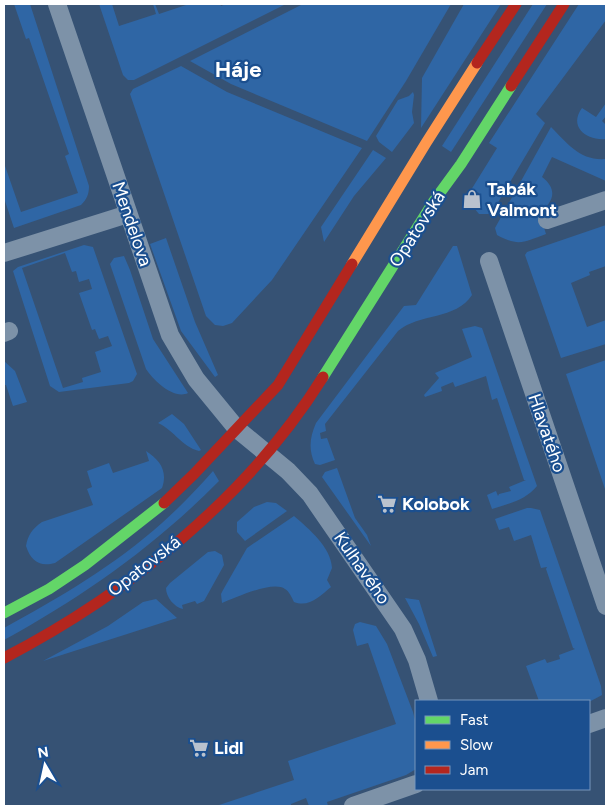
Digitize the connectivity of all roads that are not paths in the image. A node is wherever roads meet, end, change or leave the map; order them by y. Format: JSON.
{"nodes":[{"id":1,"x":57,"y":4,"type":"edge"},
{"id":2,"x":516,"y":4,"type":"edge"},
{"id":3,"x":564,"y":4,"type":"edge"},
{"id":4,"x":606,"y":200,"type":"edge"},
{"id":5,"x":128,"y":214,"type":"junction"},
{"id":6,"x":547,"y":220,"type":"dead end"},
{"id":7,"x":4,"y":253,"type":"edge"},
{"id":8,"x":488,"y":261,"type":"dead end"},
{"id":9,"x":237,"y":429,"type":"junction"},
{"id":10,"x":267,"y":453,"type":"junction"},
{"id":11,"x":606,"y":606,"type":"edge"},
{"id":12,"x":4,"y":613,"type":"edge"},
{"id":13,"x":4,"y":658,"type":"edge"},
{"id":14,"x":429,"y":700,"type":"edge"},
{"id":15,"x":606,"y":718,"type":"edge"},
{"id":16,"x":590,"y":724,"type":"edge"},
{"id":17,"x":415,"y":784,"type":"edge"},
{"id":18,"x":353,"y":806,"type":"edge"}],
"edges":[{"from":1,"to":5,"type":"street","name":"Mendelova"},
{"from":2,"to":9,"type":"main road","name":"Opatovská"},
{"from":3,"to":10,"type":"main road","name":"Opatovská"},
{"from":4,"to":6,"type":"street"},
{"from":5,"to":7,"type":"street"},
{"from":5,"to":9,"type":"street","name":"Mendelova"},
{"from":8,"to":11,"type":"street","name":"Hlavatého"},
{"from":9,"to":10,"type":"street"},
{"from":9,"to":12,"type":"main road","name":"Opatovská"},
{"from":10,"to":13,"type":"main road","name":"Opatovská"},
{"from":10,"to":14,"type":"street","name":"Kulhavého"},
{"from":15,"to":16,"type":"street"},
{"from":17,"to":18,"type":"street"}]}
